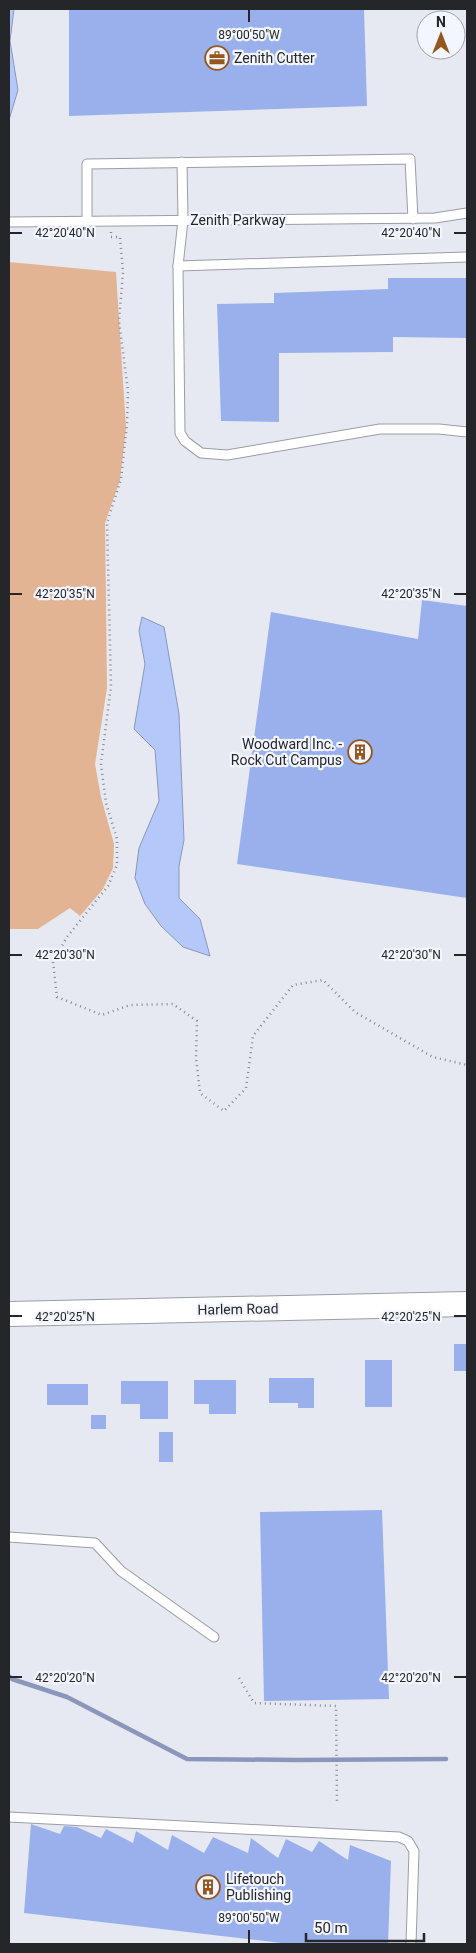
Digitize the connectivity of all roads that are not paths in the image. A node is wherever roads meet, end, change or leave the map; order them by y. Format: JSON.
{"nodes":[{"id":1,"x":182,"y":162,"type":"junction"},
{"id":2,"x":467,"y":213,"type":"edge"},
{"id":3,"x":414,"y":219,"type":"junction"},
{"id":4,"x":183,"y":220,"type":"junction"},
{"id":5,"x":87,"y":221,"type":"junction"},
{"id":6,"x":9,"y":222,"type":"edge"},
{"id":7,"x":467,"y":257,"type":"edge"},
{"id":8,"x":178,"y":266,"type":"junction"},
{"id":9,"x":467,"y":432,"type":"edge"},
{"id":10,"x":467,"y":1304,"type":"edge"},
{"id":11,"x":9,"y":1314,"type":"edge"},
{"id":12,"x":9,"y":1537,"type":"edge"},
{"id":13,"x":214,"y":1637,"type":"dead end"},
{"id":14,"x":9,"y":1817,"type":"edge"},
{"id":15,"x":411,"y":1944,"type":"edge"}],
"edges":[{"from":1,"to":3,"type":"lane"},
{"from":1,"to":4,"type":"lane"},
{"from":1,"to":5,"type":"lane"},
{"from":2,"to":3,"type":"lane","name":"Zenith Parkway"},
{"from":3,"to":4,"type":"lane","name":"Zenith Parkway"},
{"from":4,"to":5,"type":"lane","name":"Zenith Parkway"},
{"from":4,"to":8,"type":"lane"},
{"from":5,"to":6,"type":"lane","name":"Zenith Parkway"},
{"from":7,"to":8,"type":"lane"},
{"from":8,"to":9,"type":"lane"},
{"from":10,"to":11,"type":"main road","name":"Harlem Road"},
{"from":12,"to":13,"type":"lane"},
{"from":14,"to":15,"type":"lane"}]}
